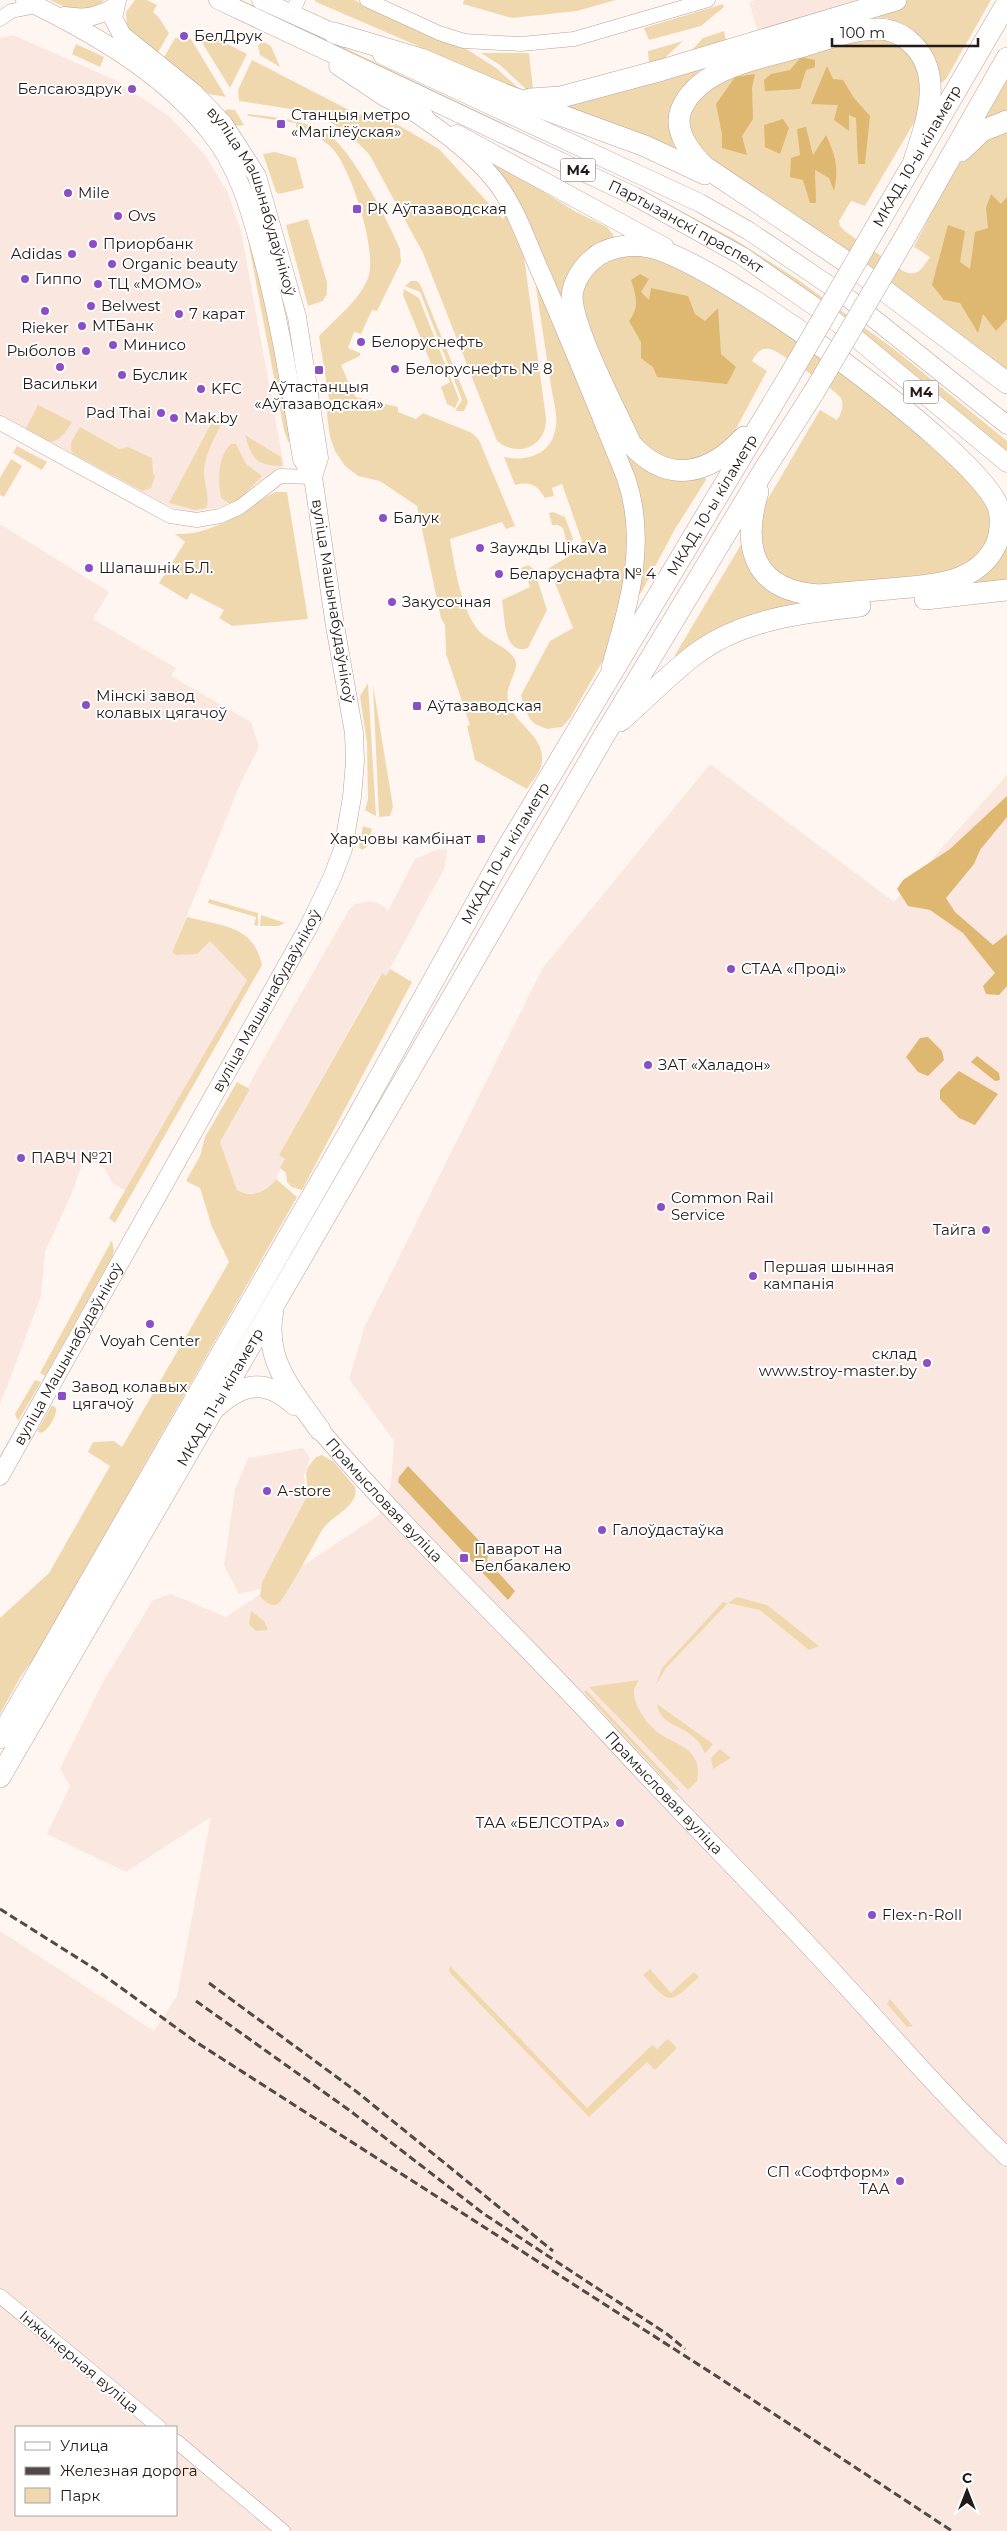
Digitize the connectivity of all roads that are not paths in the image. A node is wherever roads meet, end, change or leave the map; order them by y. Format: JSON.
{"nodes":[{"id":1,"x":218,"y":0,"type":"edge"},
{"id":2,"x":261,"y":0,"type":"edge"},
{"id":3,"x":367,"y":0,"type":"edge"},
{"id":4,"x":708,"y":0,"type":"edge"},
{"id":5,"x":896,"y":0,"type":"edge"},
{"id":6,"x":31,"y":3,"type":"edge"},
{"id":7,"x":117,"y":3,"type":"edge"},
{"id":8,"x":1007,"y":3,"type":"edge"},
{"id":9,"x":294,"y":7,"type":"edge"},
{"id":10,"x":57,"y":15,"type":"junction"},
{"id":11,"x":0,"y":19,"type":"edge"},
{"id":12,"x":334,"y":33,"type":"junction"},
{"id":13,"x":308,"y":42,"type":"junction"},
{"id":14,"x":1007,"y":58,"type":"edge"},
{"id":15,"x":503,"y":94,"type":"junction"},
{"id":16,"x":414,"y":112,"type":"junction"},
{"id":17,"x":1007,"y":121,"type":"edge"},
{"id":18,"x":914,"y":161,"type":"junction"},
{"id":19,"x":737,"y":189,"type":"junction"},
{"id":20,"x":905,"y":237,"type":"junction"},
{"id":21,"x":710,"y":273,"type":"junction"},
{"id":22,"x":953,"y":343,"type":"junction"},
{"id":23,"x":1007,"y":383,"type":"edge"},
{"id":24,"x":1007,"y":387,"type":"edge"},
{"id":25,"x":769,"y":409,"type":"junction"},
{"id":26,"x":0,"y":423,"type":"edge"},
{"id":27,"x":1007,"y":425,"type":"edge"},
{"id":28,"x":952,"y":452,"type":"junction"},
{"id":29,"x":1007,"y":463,"type":"edge"},
{"id":30,"x":764,"y":470,"type":"junction"},
{"id":31,"x":313,"y":477,"type":"junction"},
{"id":32,"x":1007,"y":494,"type":"edge"},
{"id":33,"x":1007,"y":590,"type":"edge"},
{"id":34,"x":605,"y":687,"type":"junction"},
{"id":35,"x":605,"y":734,"type":"junction"},
{"id":36,"x":420,"y":1008,"type":"joint"},
{"id":37,"x":440,"y":1018,"type":"joint"},
{"id":38,"x":275,"y":1300,"type":"junction"},
{"id":39,"x":211,"y":1411,"type":"junction"},
{"id":40,"x":320,"y":1430,"type":"junction"},
{"id":41,"x":0,"y":1476,"type":"edge"},
{"id":42,"x":0,"y":1738,"type":"edge"},
{"id":43,"x":0,"y":1778,"type":"edge"},
{"id":44,"x":1007,"y":2157,"type":"edge"},
{"id":45,"x":0,"y":2296,"type":"edge"},
{"id":46,"x":158,"y":2426,"type":"edge"},
{"id":47,"x":178,"y":2443,"type":"edge"},
{"id":48,"x":283,"y":2531,"type":"edge"}],
"edges":[{"from":1,"to":13,"type":"main road","name":"Партызанскі праспект","number":"М4"},
{"from":2,"to":9,"type":"main road","name":"Партызанскі праспект","number":"М4"},
{"from":3,"to":4,"type":"street"},
{"from":5,"to":15,"type":"highway"},
{"from":6,"to":10,"type":"main road"},
{"from":6,"to":11,"type":"street"},
{"from":7,"to":10,"type":"main road"},
{"from":7,"to":31,"type":"main road","name":"вуліца Машынабудаўнікоў"},
{"from":8,"to":18,"type":"highway","name":"МКАД, 10-ы кіламетр"},
{"from":9,"to":12,"type":"main road","name":"Партызанскі праспект","number":"М4"},
{"from":10,"to":31,"type":"main road","name":"вуліца Машынабудаўнікоў"},
{"from":12,"to":15,"type":"highway"},
{"from":12,"to":27,"type":"main road","name":"Партызанскі праспект","number":"М4"},
{"from":13,"to":16,"type":"main road"},
{"from":13,"to":29,"type":"main road","name":"Партызанскі праспект","number":"М4"},
{"from":14,"to":20,"type":"highway","name":"МКАД, 10-ы кіламетр"},
{"from":15,"to":19,"type":"highway"},
{"from":16,"to":21,"type":"main road"},
{"from":16,"to":34,"type":"main road"},
{"from":17,"to":20,"type":"highway"},
{"from":18,"to":19,"type":"highway"},
{"from":18,"to":25,"type":"highway","name":"МКАД, 10-ы кіламетр","bridge":true},
{"from":19,"to":22,"type":"highway"},
{"from":20,"to":30,"type":"highway","name":"МКАД, 10-ы кіламетр","bridge":true},
{"from":21,"to":25,"type":"highway"},
{"from":21,"to":28,"type":"highway"},
{"from":22,"to":23,"type":"highway"},
{"from":22,"to":24,"type":"highway"},
{"from":25,"to":34,"type":"highway","name":"МКАД, 10-ы кіламетр"},
{"from":26,"to":31,"type":"street"},
{"from":28,"to":30,"type":"highway"},
{"from":28,"to":32,"type":"highway"},
{"from":30,"to":35,"type":"highway","name":"МКАД, 10-ы кіламетр"},
{"from":31,"to":41,"type":"main road","name":"вуліца Машынабудаўнікоў"},
{"from":33,"to":35,"type":"highway"},
{"from":34,"to":36,"type":"highway","name":"МКАД, 10-ы кіламетр"},
{"from":35,"to":37,"type":"highway","name":"МКАД, 10-ы кіламетр"},
{"from":36,"to":42,"type":"highway","name":"МКАД, 11-ы кіламетр"},
{"from":37,"to":38,"type":"highway","name":"МКАД, 11-ы кіламетр"},
{"from":38,"to":39,"type":"highway","name":"МКАД, 11-ы кіламетр"},
{"from":38,"to":40,"type":"highway"},
{"from":39,"to":40,"type":"highway"},
{"from":39,"to":43,"type":"highway","name":"МКАД, 11-ы кіламетр"},
{"from":40,"to":44,"type":"main road","name":"Прамысловая вуліца"},
{"from":45,"to":46,"type":"street","name":"Інжынерная вуліца"},
{"from":47,"to":48,"type":"street"}]}
